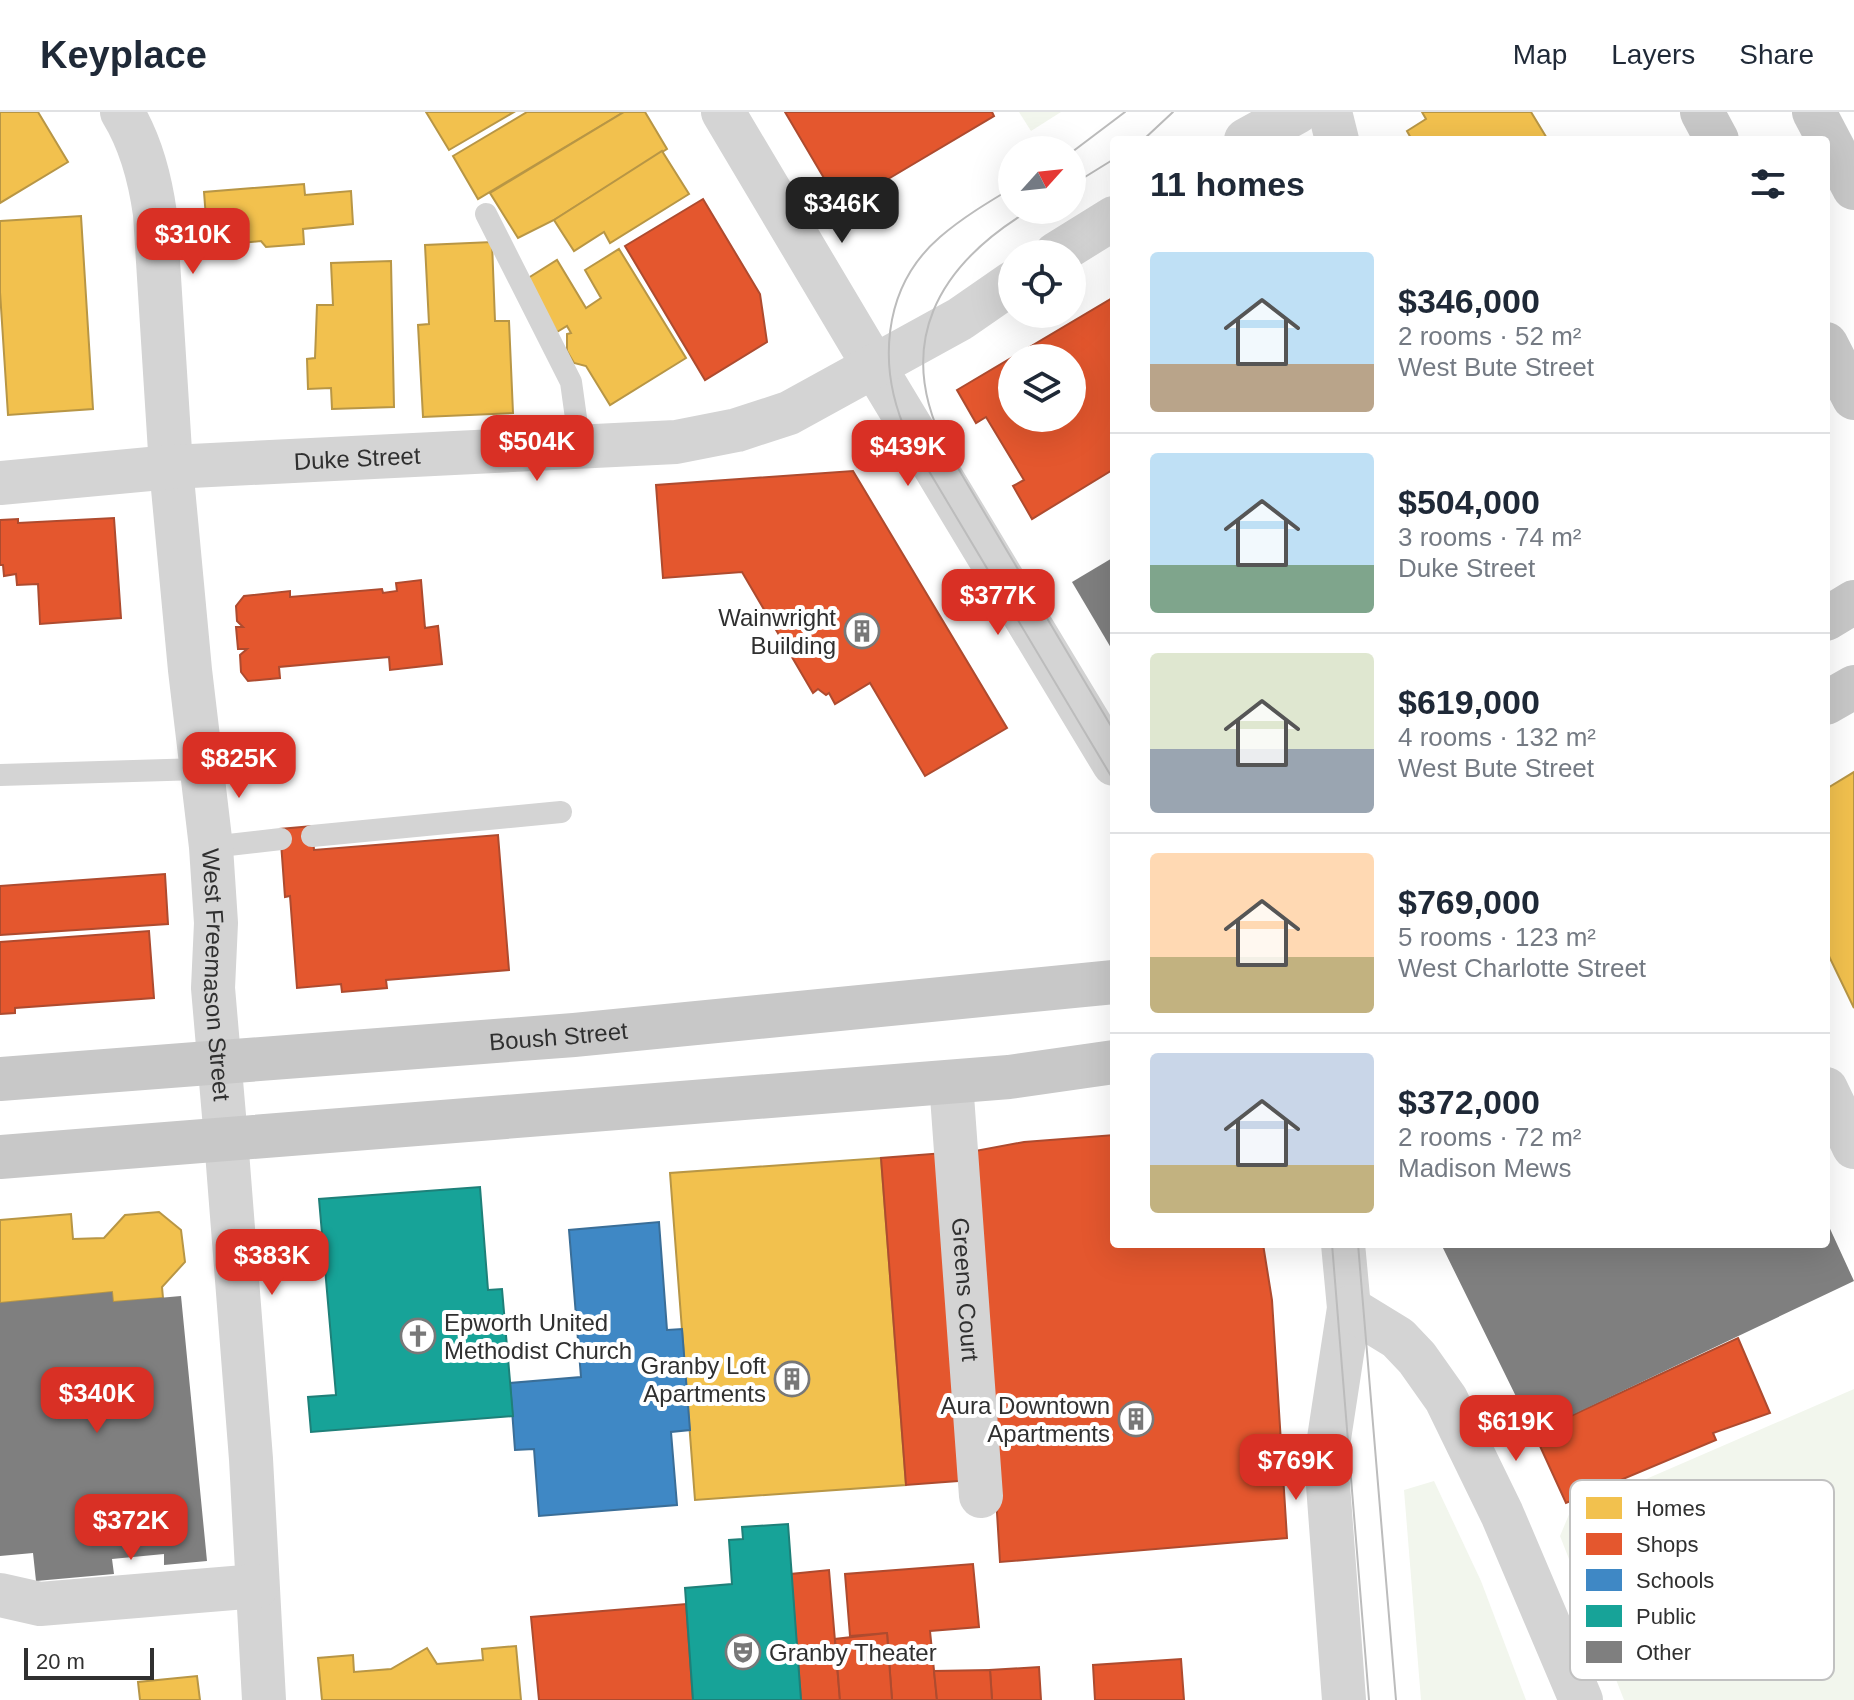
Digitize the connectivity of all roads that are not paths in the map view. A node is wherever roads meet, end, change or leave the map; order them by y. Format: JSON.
{"nodes":[{"id":1,"x":122,"y":112,"type":"edge"},
{"id":2,"x":723,"y":112,"type":"edge"},
{"id":3,"x":1297,"y":112,"type":"edge"},
{"id":4,"x":1330,"y":112,"type":"edge"},
{"id":5,"x":1702,"y":112,"type":"edge"},
{"id":6,"x":1814,"y":112,"type":"edge"},
{"id":7,"x":1253,"y":136,"type":"edge"},
{"id":8,"x":1336,"y":136,"type":"edge"},
{"id":9,"x":1715,"y":136,"type":"edge"},
{"id":10,"x":1827,"y":136,"type":"edge"},
{"id":11,"x":1830,"y":142,"type":"edge"},
{"id":12,"x":1854,"y":188,"type":"edge"},
{"id":13,"x":486,"y":214,"type":"dead end"},
{"id":14,"x":1110,"y":220,"type":"edge"},
{"id":15,"x":1079,"y":240,"type":"edge"},
{"id":16,"x":998,"y":293,"type":"edge"},
{"id":17,"x":1830,"y":352,"type":"edge"},
{"id":18,"x":874,"y":366,"type":"junction"},
{"id":19,"x":1854,"y":398,"type":"edge"},
{"id":20,"x":580,"y":447,"type":"junction"},
{"id":21,"x":171,"y":467,"type":"junction"},
{"id":22,"x":0,"y":483,"type":"edge"},
{"id":23,"x":1854,"y":602,"type":"edge"},
{"id":24,"x":1830,"y":617,"type":"edge"},
{"id":25,"x":1854,"y":687,"type":"edge"},
{"id":26,"x":1830,"y":701,"type":"edge"},
{"id":27,"x":1110,"y":757,"type":"edge"},
{"id":28,"x":200,"y":769,"type":"junction"},
{"id":29,"x":0,"y":775,"type":"edge"},
{"id":30,"x":561,"y":812,"type":"dead end"},
{"id":31,"x":312,"y":836,"type":"dead end"},
{"id":32,"x":281,"y":839,"type":"dead end"},
{"id":33,"x":211,"y":847,"type":"junction"},
{"id":34,"x":1110,"y":982,"type":"edge"},
{"id":35,"x":219,"y":1060,"type":"junction"},
{"id":36,"x":1110,"y":1062,"type":"edge"},
{"id":37,"x":0,"y":1079,"type":"edge"},
{"id":38,"x":951,"y":1082,"type":"junction"},
{"id":39,"x":1830,"y":1097,"type":"edge"},
{"id":40,"x":226,"y":1139,"type":"junction"},
{"id":41,"x":1854,"y":1147,"type":"edge"},
{"id":42,"x":0,"y":1157,"type":"edge"},
{"id":43,"x":1343,"y":1248,"type":"edge"},
{"id":44,"x":1349,"y":1308,"type":"junction"},
{"id":45,"x":981,"y":1496,"type":"dead end"},
{"id":46,"x":257,"y":1586,"type":"junction"},
{"id":47,"x":0,"y":1595,"type":"edge"},
{"id":48,"x":1570,"y":1674,"type":"edge"},
{"id":49,"x":1573,"y":1680,"type":"edge"},
{"id":50,"x":264,"y":1700,"type":"edge"},
{"id":51,"x":1344,"y":1700,"type":"edge"},
{"id":52,"x":1581,"y":1700,"type":"edge"}],
"edges":[{"from":1,"to":21,"type":"street","name":"West Freemason Street"},
{"from":2,"to":18,"type":"street"},
{"from":3,"to":7,"type":"street"},
{"from":4,"to":8,"type":"street"},
{"from":5,"to":9,"type":"main road"},
{"from":6,"to":10,"type":"main road"},
{"from":11,"to":12,"type":"main road"},
{"from":13,"to":20,"type":"lane"},
{"from":14,"to":15,"type":"street"},
{"from":16,"to":18,"type":"street","name":"Duke Street"},
{"from":17,"to":19,"type":"main road"},
{"from":18,"to":20,"type":"street","name":"Duke Street"},
{"from":18,"to":27,"type":"street"},
{"from":20,"to":21,"type":"street","name":"Duke Street"},
{"from":21,"to":22,"type":"street","name":"Duke Street"},
{"from":21,"to":28,"type":"street","name":"West Freemason Street"},
{"from":23,"to":24,"type":"main road"},
{"from":25,"to":26,"type":"main road"},
{"from":28,"to":29,"type":"lane"},
{"from":28,"to":33,"type":"street","name":"West Freemason Street"},
{"from":30,"to":31,"type":"lane"},
{"from":32,"to":33,"type":"lane"},
{"from":33,"to":35,"type":"street","name":"West Freemason Street"},
{"from":34,"to":35,"type":"main road","name":"Boush Street"},
{"from":35,"to":37,"type":"main road","name":"Boush Street"},
{"from":35,"to":40,"type":"street","name":"West Freemason Street"},
{"from":36,"to":38,"type":"main road"},
{"from":38,"to":40,"type":"main road"},
{"from":38,"to":45,"type":"street","name":"Greens Court"},
{"from":39,"to":41,"type":"street"},
{"from":40,"to":42,"type":"main road"},
{"from":40,"to":46,"type":"street","name":"West Freemason Street"},
{"from":43,"to":44,"type":"street"},
{"from":44,"to":48,"type":"street"},
{"from":44,"to":51,"type":"street"},
{"from":46,"to":47,"type":"street"},
{"from":46,"to":50,"type":"street","name":"West Freemason Street"},
{"from":49,"to":52,"type":"street"}]}
